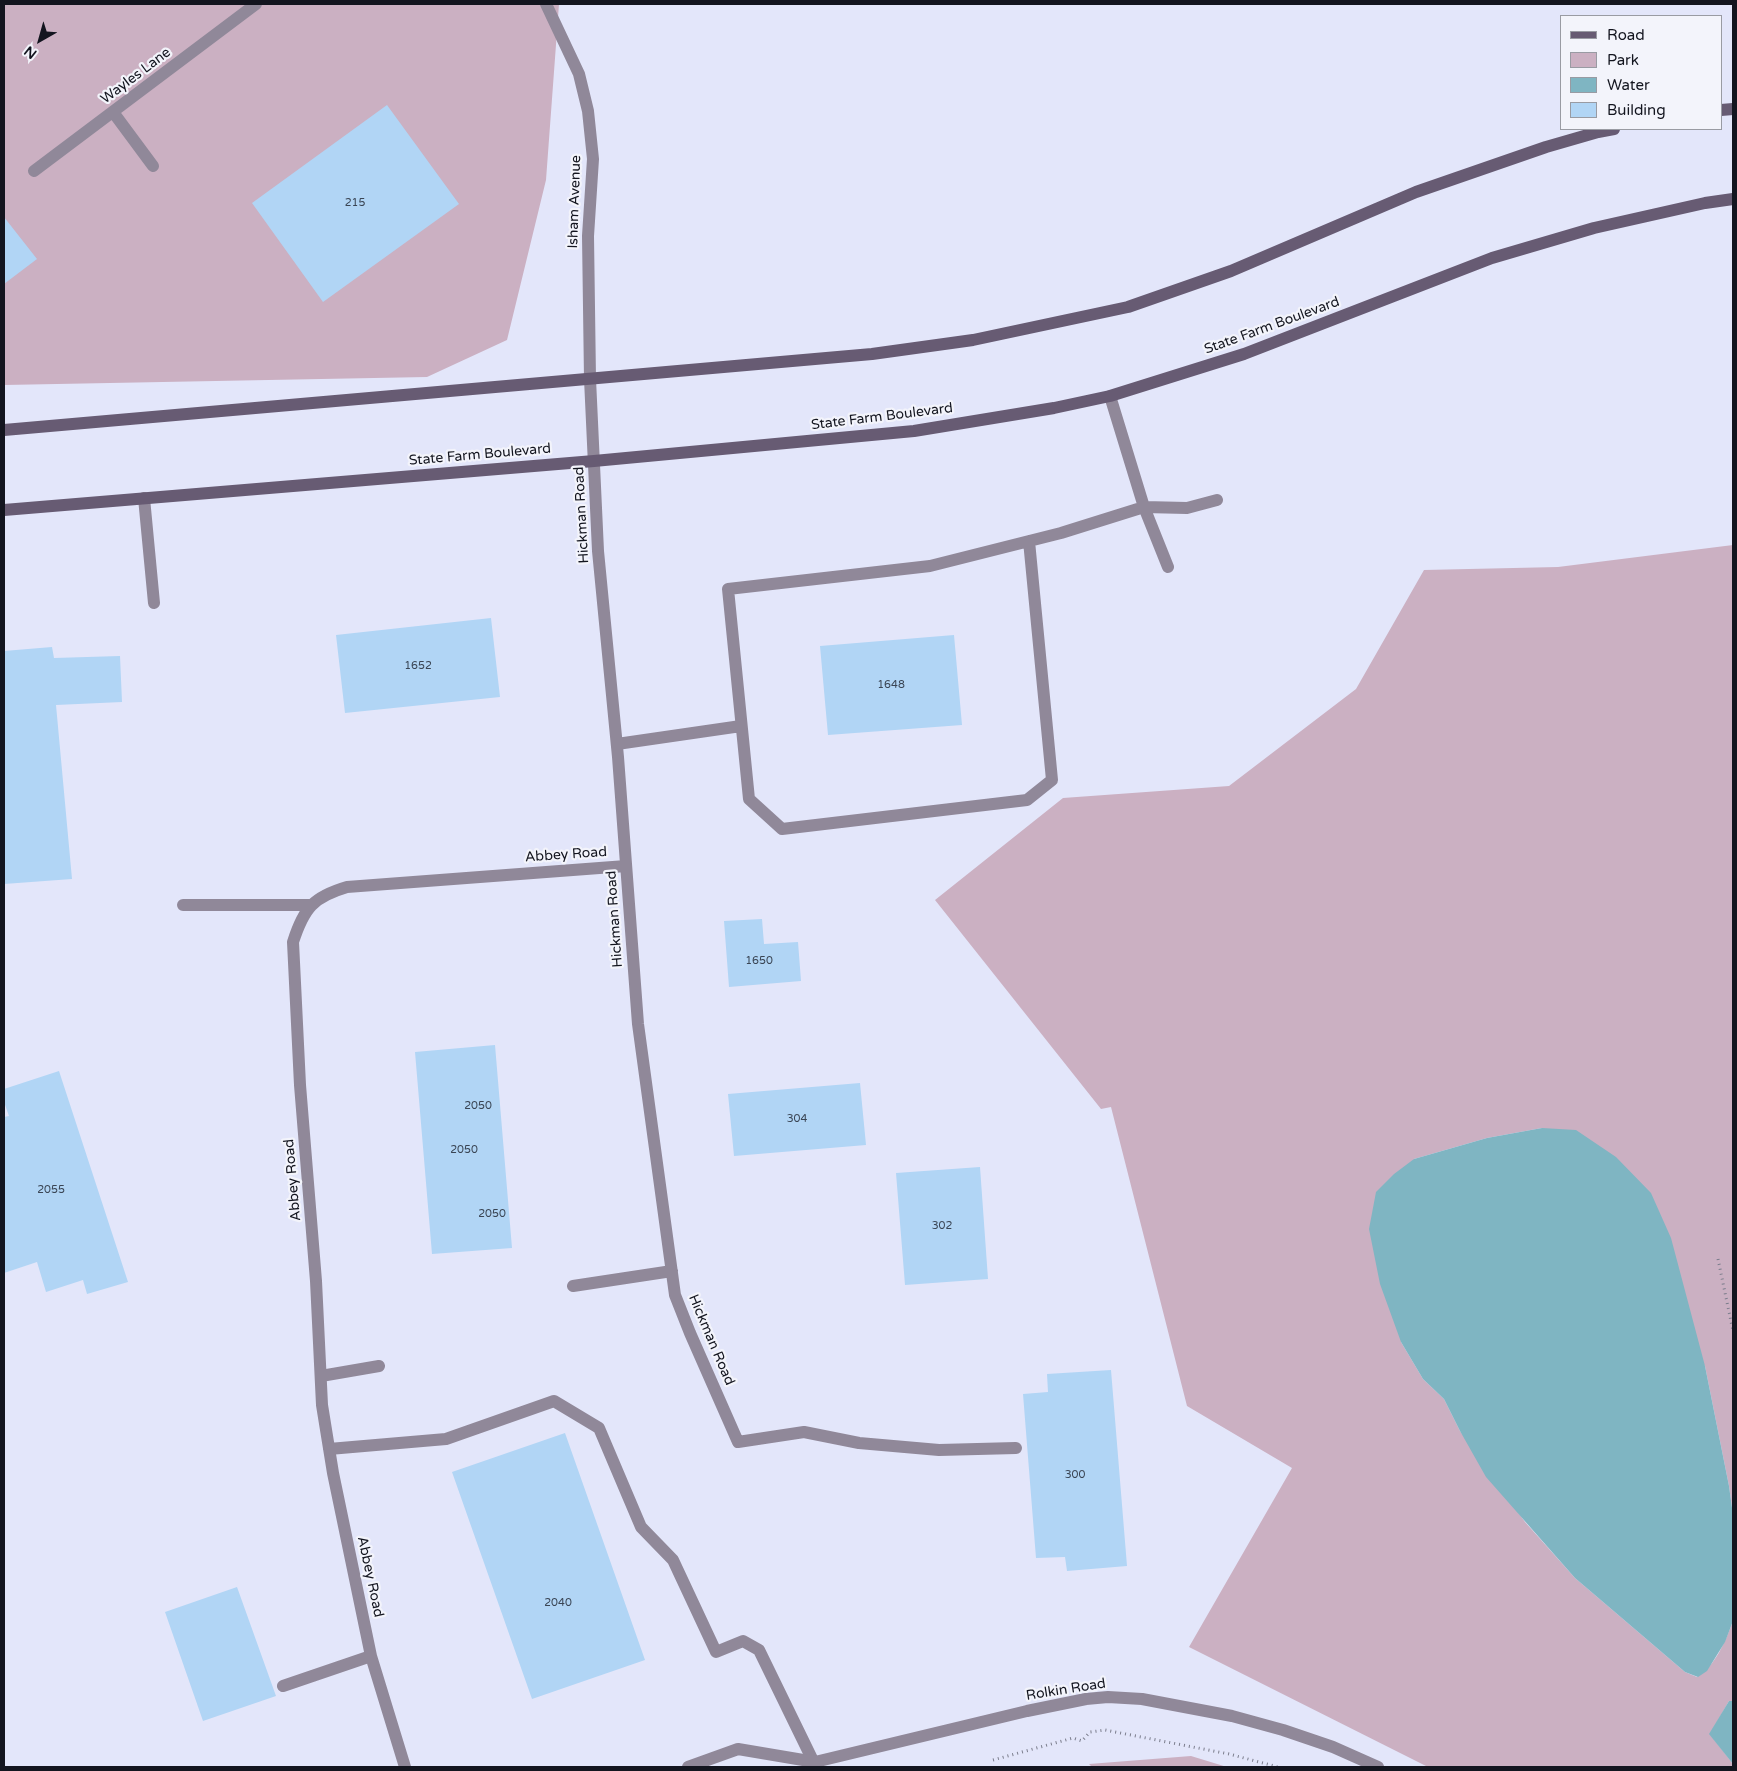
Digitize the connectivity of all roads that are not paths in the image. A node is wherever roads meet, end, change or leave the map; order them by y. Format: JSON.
{"nodes":[{"id":1,"x":256,"y":4,"type":"edge"},
{"id":2,"x":546,"y":4,"type":"edge"},
{"id":3,"x":113,"y":112,"type":"junction"},
{"id":4,"x":1609,"y":130,"type":"edge"},
{"id":5,"x":153,"y":166,"type":"dead end"},
{"id":6,"x":34,"y":171,"type":"dead end"},
{"id":7,"x":1733,"y":199,"type":"edge"},
{"id":8,"x":590,"y":379,"type":"junction"},
{"id":9,"x":1110,"y":396,"type":"junction"},
{"id":10,"x":4,"y":430,"type":"edge"},
{"id":11,"x":594,"y":461,"type":"junction"},
{"id":12,"x":144,"y":498,"type":"junction"},
{"id":13,"x":1217,"y":500,"type":"dead end"},
{"id":14,"x":1144,"y":507,"type":"junction"},
{"id":15,"x":4,"y":510,"type":"edge"},
{"id":16,"x":1029,"y":541,"type":"junction"},
{"id":17,"x":1168,"y":567,"type":"dead end"},
{"id":18,"x":154,"y":603,"type":"dead end"},
{"id":19,"x":741,"y":726,"type":"junction"},
{"id":20,"x":617,"y":744,"type":"junction"},
{"id":21,"x":626,"y":866,"type":"junction"},
{"id":22,"x":183,"y":905,"type":"dead end"},
{"id":23,"x":311,"y":905,"type":"junction"},
{"id":24,"x":672,"y":1271,"type":"junction"},
{"id":25,"x":573,"y":1286,"type":"dead end"},
{"id":26,"x":379,"y":1366,"type":"dead end"},
{"id":27,"x":321,"y":1376,"type":"junction"},
{"id":28,"x":329,"y":1448,"type":"junction"},
{"id":29,"x":1016,"y":1448,"type":"dead end"},
{"id":30,"x":371,"y":1656,"type":"junction"},
{"id":31,"x":283,"y":1686,"type":"dead end"},
{"id":32,"x":814,"y":1765,"type":"edge"},
{"id":33,"x":405,"y":1767,"type":"edge"},
{"id":34,"x":688,"y":1767,"type":"edge"},
{"id":35,"x":1378,"y":1767,"type":"edge"}],
"edges":[{"from":1,"to":3,"type":"street","name":"Wayles Lane"},
{"from":2,"to":8,"type":"street","name":"Isham Avenue"},
{"from":3,"to":5,"type":"street"},
{"from":3,"to":6,"type":"street","name":"Wayles Lane"},
{"from":4,"to":8,"type":"street"},
{"from":7,"to":9,"type":"street","name":"State Farm Boulevard"},
{"from":8,"to":10,"type":"street"},
{"from":8,"to":11,"type":"street","name":"Hickman Road"},
{"from":9,"to":11,"type":"street","name":"State Farm Boulevard"},
{"from":9,"to":14,"type":"street"},
{"from":11,"to":12,"type":"street","name":"State Farm Boulevard"},
{"from":11,"to":20,"type":"street","name":"Hickman Road"},
{"from":12,"to":15,"type":"street","name":"State Farm Boulevard"},
{"from":12,"to":18,"type":"street"},
{"from":13,"to":14,"type":"street"},
{"from":14,"to":16,"type":"street"},
{"from":14,"to":17,"type":"street"},
{"from":16,"to":19,"type":"street"},
{"from":16,"to":19,"type":"street"},
{"from":19,"to":20,"type":"street"},
{"from":20,"to":21,"type":"street","name":"Hickman Road"},
{"from":21,"to":23,"type":"street","name":"Abbey Road"},
{"from":21,"to":24,"type":"street","name":"Hickman Road"},
{"from":22,"to":23,"type":"street"},
{"from":23,"to":27,"type":"street","name":"Abbey Road"},
{"from":24,"to":25,"type":"street"},
{"from":24,"to":29,"type":"street","name":"Hickman Road"},
{"from":26,"to":27,"type":"street"},
{"from":27,"to":28,"type":"street","name":"Abbey Road"},
{"from":28,"to":30,"type":"street","name":"Abbey Road"},
{"from":28,"to":32,"type":"street"},
{"from":30,"to":31,"type":"street"},
{"from":30,"to":33,"type":"street","name":"Abbey Road"},
{"from":32,"to":34,"type":"street","name":"Rolkin Road"},
{"from":32,"to":35,"type":"street","name":"Rolkin Road"}]}
